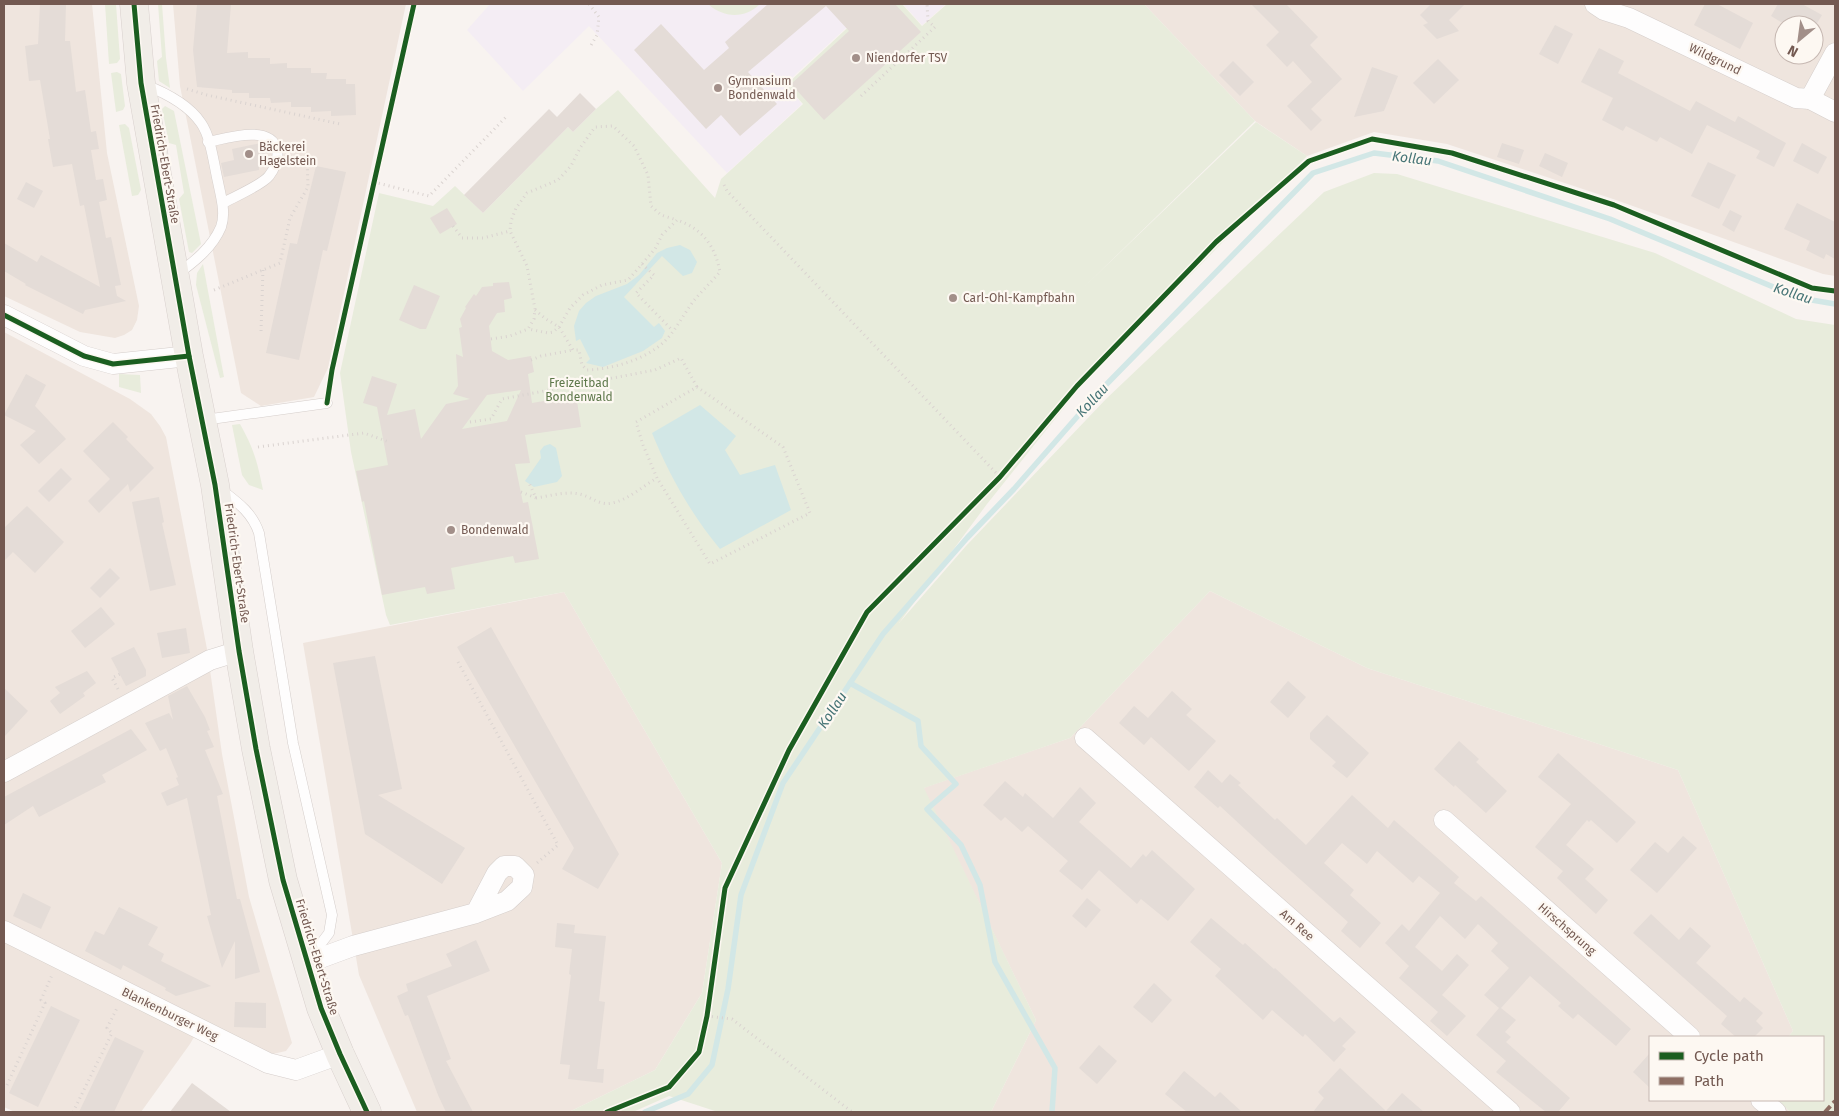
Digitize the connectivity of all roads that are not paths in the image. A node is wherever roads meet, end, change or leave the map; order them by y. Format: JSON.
{"nodes":[{"id":1,"x":134,"y":4,"type":"edge"},
{"id":2,"x":1595,"y":4,"type":"edge"},
{"id":3,"x":1835,"y":53,"type":"edge"},
{"id":4,"x":141,"y":84,"type":"junction"},
{"id":5,"x":1810,"y":100,"type":"junction"},
{"id":6,"x":1835,"y":112,"type":"edge"},
{"id":7,"x":208,"y":142,"type":"junction"},
{"id":8,"x":222,"y":203,"type":"junction"},
{"id":9,"x":175,"y":275,"type":"junction"},
{"id":10,"x":4,"y":315,"type":"edge"},
{"id":11,"x":189,"y":356,"type":"junction"},
{"id":12,"x":327,"y":402,"type":"road end"},
{"id":13,"x":202,"y":420,"type":"junction"},
{"id":14,"x":216,"y":485,"type":"junction"},
{"id":15,"x":239,"y":651,"type":"junction"},
{"id":16,"x":1085,"y":738,"type":"dead end"},
{"id":17,"x":4,"y":772,"type":"edge"},
{"id":18,"x":1444,"y":820,"type":"dead end"},
{"id":19,"x":476,"y":913,"type":"junction"},
{"id":20,"x":4,"y":931,"type":"edge"},
{"id":21,"x":307,"y":963,"type":"junction"},
{"id":22,"x":1689,"y":1036,"type":"edge"},
{"id":23,"x":340,"y":1054,"type":"junction"},
{"id":24,"x":1762,"y":1101,"type":"edge"},
{"id":25,"x":367,"y":1112,"type":"edge"},
{"id":26,"x":1510,"y":1112,"type":"edge"},
{"id":27,"x":1776,"y":1112,"type":"edge"}],
"edges":[{"from":1,"to":4,"type":"main road","name":"Friedrich-Ebert-Straße"},
{"from":2,"to":5,"type":"street","name":"Wildgrund"},
{"from":3,"to":5,"type":"street"},
{"from":4,"to":7,"type":"lane"},
{"from":4,"to":9,"type":"main road","name":"Friedrich-Ebert-Straße"},
{"from":5,"to":6,"type":"street","name":"Wildgrund"},
{"from":7,"to":8,"type":"lane"},
{"from":7,"to":8,"type":"lane"},
{"from":8,"to":9,"type":"lane"},
{"from":9,"to":11,"type":"main road","name":"Friedrich-Ebert-Straße"},
{"from":10,"to":11,"type":"street"},
{"from":11,"to":13,"type":"main road","name":"Friedrich-Ebert-Straße"},
{"from":12,"to":13,"type":"lane"},
{"from":13,"to":14,"type":"main road","name":"Friedrich-Ebert-Straße"},
{"from":14,"to":15,"type":"main road","name":"Friedrich-Ebert-Straße"},
{"from":14,"to":21,"type":"lane"},
{"from":15,"to":17,"type":"street"},
{"from":15,"to":21,"type":"main road","name":"Friedrich-Ebert-Straße"},
{"from":16,"to":26,"type":"street","name":"Am Ree"},
{"from":18,"to":22,"type":"street","name":"Hirschsprung"},
{"from":19,"to":19,"type":"street","name":"Friedrich-Ebert-Straße"},
{"from":19,"to":21,"type":"street","name":"Friedrich-Ebert-Straße"},
{"from":20,"to":23,"type":"street","name":"Blankenburger Weg"},
{"from":21,"to":23,"type":"main road","name":"Friedrich-Ebert-Straße"},
{"from":23,"to":25,"type":"main road","name":"Friedrich-Ebert-Straße"},
{"from":24,"to":27,"type":"street"}]}
